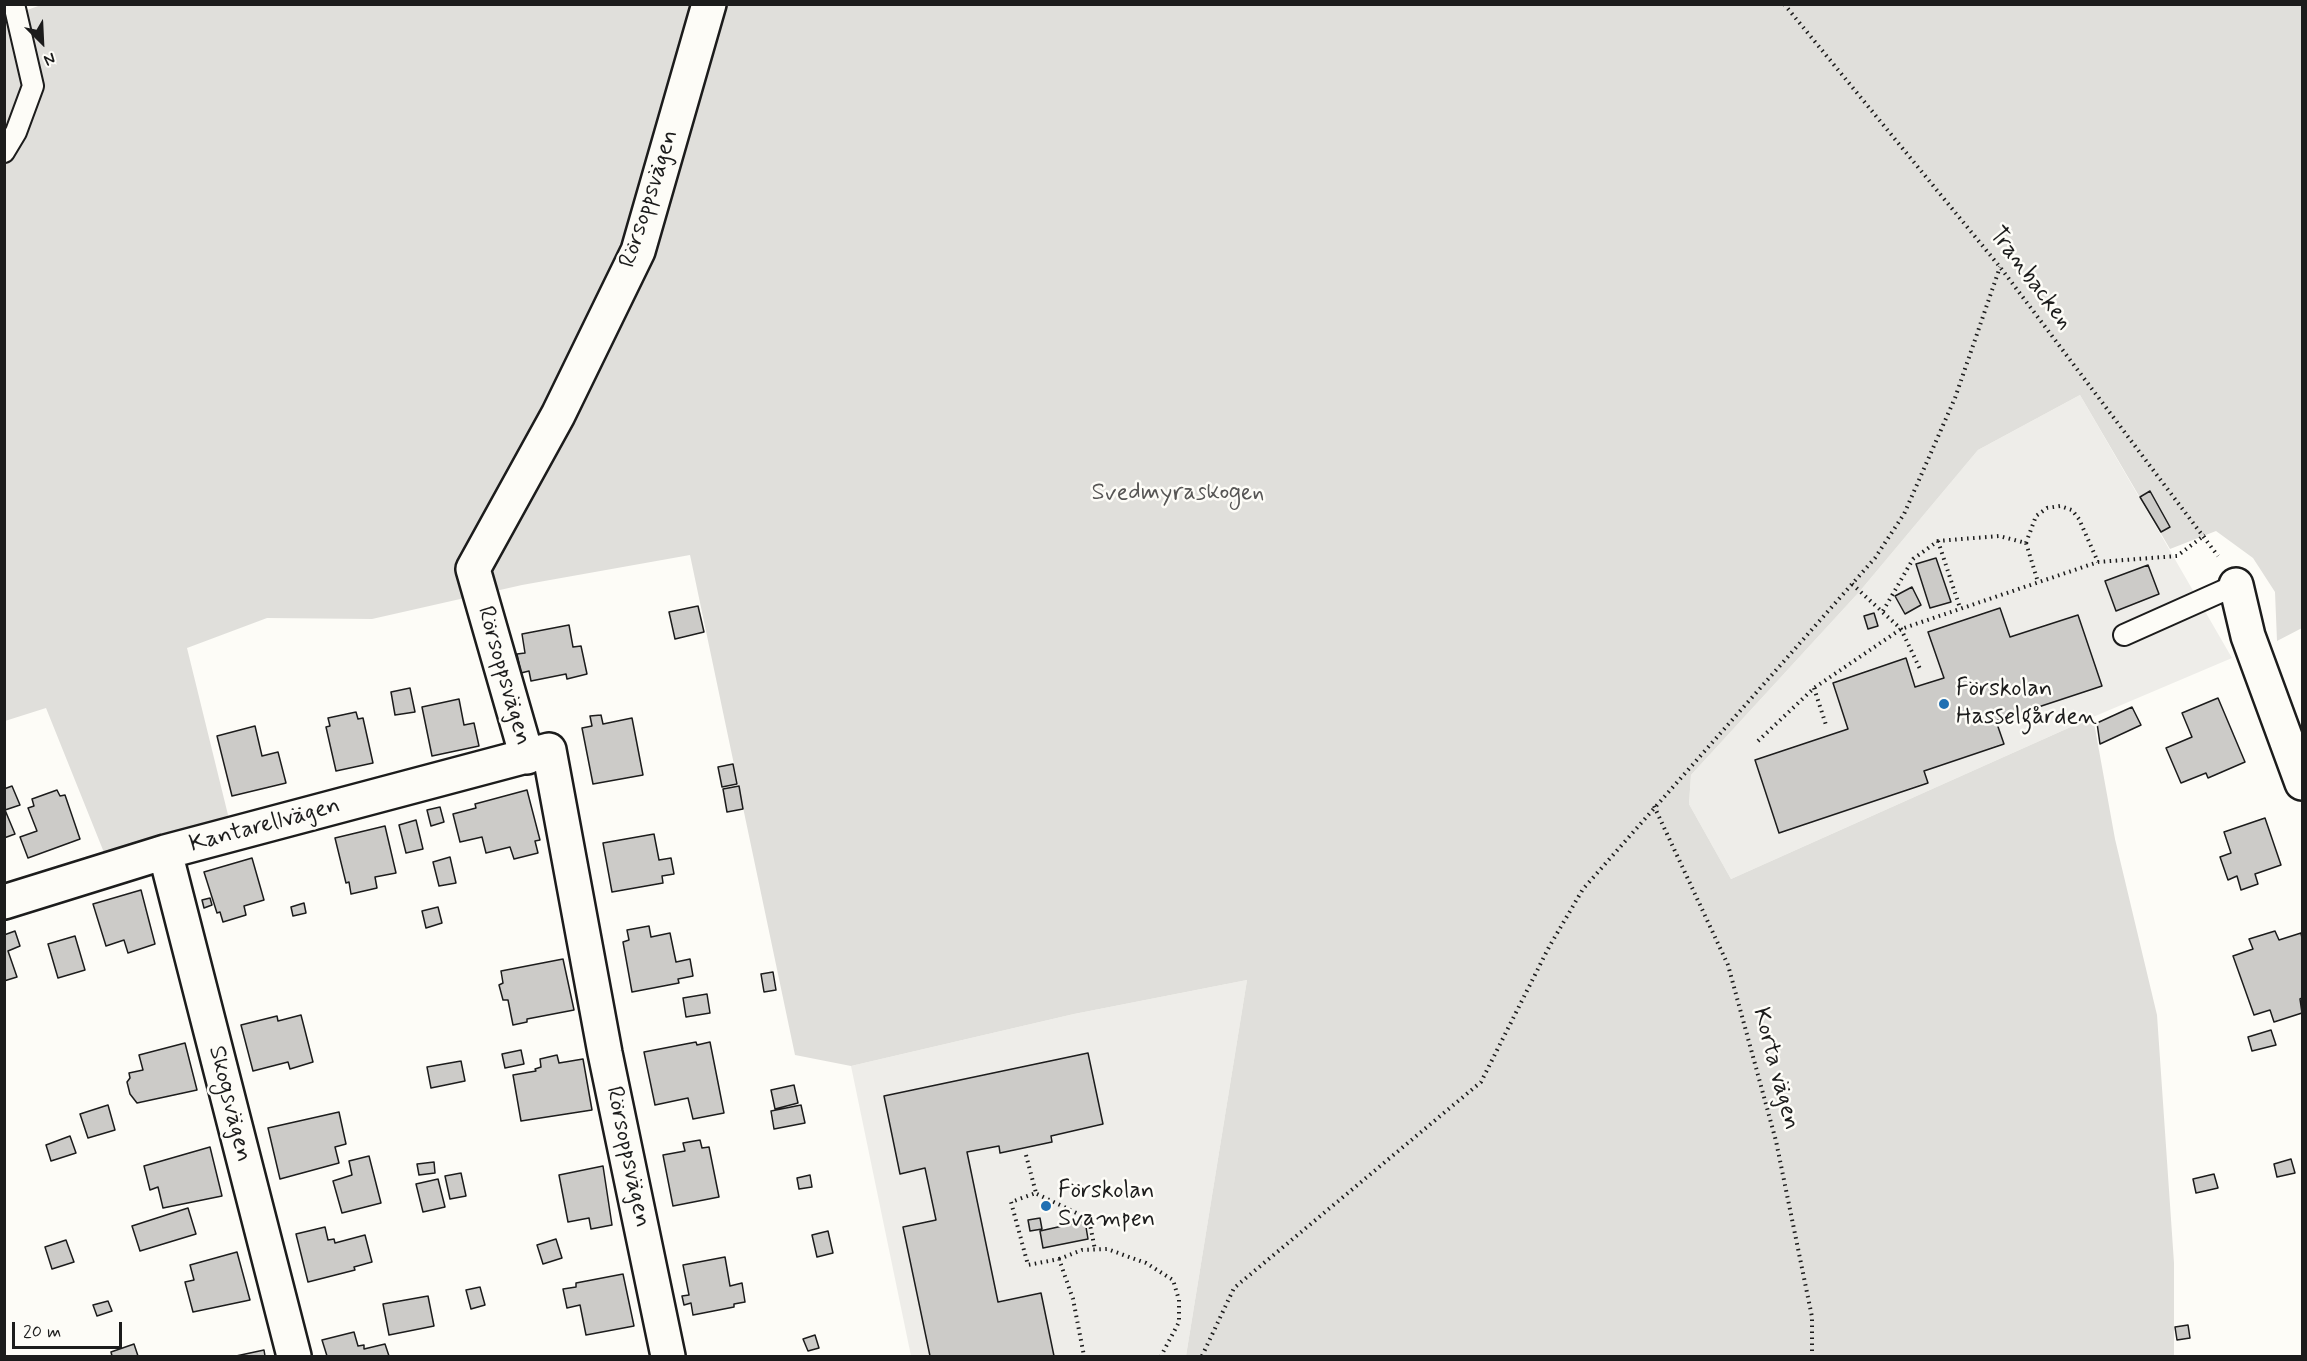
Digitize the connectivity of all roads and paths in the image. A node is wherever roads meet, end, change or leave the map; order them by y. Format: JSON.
{"nodes":[{"id":1,"x":14,"y":4,"type":"edge"},
{"id":2,"x":709,"y":4,"type":"edge"},
{"id":3,"x":1785,"y":4,"type":"edge"},
{"id":4,"x":4,"y":152,"type":"edge"},
{"id":5,"x":2000,"y":267,"type":"junction"},
{"id":6,"x":2205,"y":535,"type":"junction"},
{"id":7,"x":1938,"y":541,"type":"junction"},
{"id":8,"x":2026,"y":543,"type":"junction"},
{"id":9,"x":2098,"y":562,"type":"junction"},
{"id":10,"x":2038,"y":582,"type":"junction"},
{"id":11,"x":1852,"y":584,"type":"junction"},
{"id":12,"x":2236,"y":585,"type":"junction"},
{"id":13,"x":1960,"y":608,"type":"junction"},
{"id":14,"x":1883,"y":611,"type":"junction"},
{"id":15,"x":1901,"y":629,"type":"junction"},
{"id":16,"x":2124,"y":635,"type":"dead end"},
{"id":17,"x":1921,"y":671,"type":"dead end"},
{"id":18,"x":1815,"y":688,"type":"junction"},
{"id":19,"x":1826,"y":724,"type":"dead end"},
{"id":20,"x":1758,"y":741,"type":"dead end"},
{"id":21,"x":526,"y":757,"type":"junction"},
{"id":22,"x":2302,"y":783,"type":"edge"},
{"id":23,"x":1654,"y":806,"type":"junction"},
{"id":24,"x":165,"y":852,"type":"junction"},
{"id":25,"x":4,"y":902,"type":"edge"},
{"id":26,"x":1026,"y":1155,"type":"dead end"},
{"id":27,"x":1036,"y":1194,"type":"junction"},
{"id":28,"x":1095,"y":1250,"type":"junction"},
{"id":29,"x":1059,"y":1259,"type":"junction"},
{"id":30,"x":294,"y":1356,"type":"edge"},
{"id":31,"x":668,"y":1356,"type":"edge"},
{"id":32,"x":1084,"y":1356,"type":"edge"},
{"id":33,"x":1161,"y":1356,"type":"edge"},
{"id":34,"x":1202,"y":1356,"type":"edge"},
{"id":35,"x":1812,"y":1356,"type":"edge"}],
"edges":[{"from":1,"to":4,"type":"lane"},
{"from":2,"to":21,"type":"street","name":"Rörsoppsvägen"},
{"from":3,"to":5,"type":"path","name":"Tranbacken"},
{"from":5,"to":6,"type":"path","name":"Tranbacken"},
{"from":5,"to":11,"type":"path"},
{"from":6,"to":9,"type":"path"},
{"from":6,"to":12,"type":"path","name":"Tranbacken"},
{"from":7,"to":8,"type":"path"},
{"from":7,"to":13,"type":"path"},
{"from":7,"to":14,"type":"path"},
{"from":8,"to":9,"type":"path"},
{"from":8,"to":10,"type":"path"},
{"from":9,"to":10,"type":"path"},
{"from":10,"to":13,"type":"path"},
{"from":11,"to":14,"type":"path"},
{"from":11,"to":23,"type":"path"},
{"from":12,"to":16,"type":"lane"},
{"from":12,"to":22,"type":"street"},
{"from":13,"to":15,"type":"path"},
{"from":14,"to":15,"type":"path"},
{"from":15,"to":17,"type":"path"},
{"from":15,"to":18,"type":"path"},
{"from":18,"to":19,"type":"path"},
{"from":18,"to":20,"type":"path"},
{"from":21,"to":24,"type":"street","name":"Kantarellvägen"},
{"from":21,"to":31,"type":"street","name":"Rörsoppsvägen"},
{"from":23,"to":34,"type":"path"},
{"from":23,"to":35,"type":"path","name":"Korta vägen"},
{"from":24,"to":25,"type":"street","name":"Kantarellvägen"},
{"from":24,"to":30,"type":"street","name":"Skogsvägen"},
{"from":26,"to":27,"type":"path"},
{"from":27,"to":28,"type":"path"},
{"from":27,"to":29,"type":"path"},
{"from":28,"to":29,"type":"path"},
{"from":28,"to":33,"type":"path"},
{"from":29,"to":32,"type":"path"}]}
